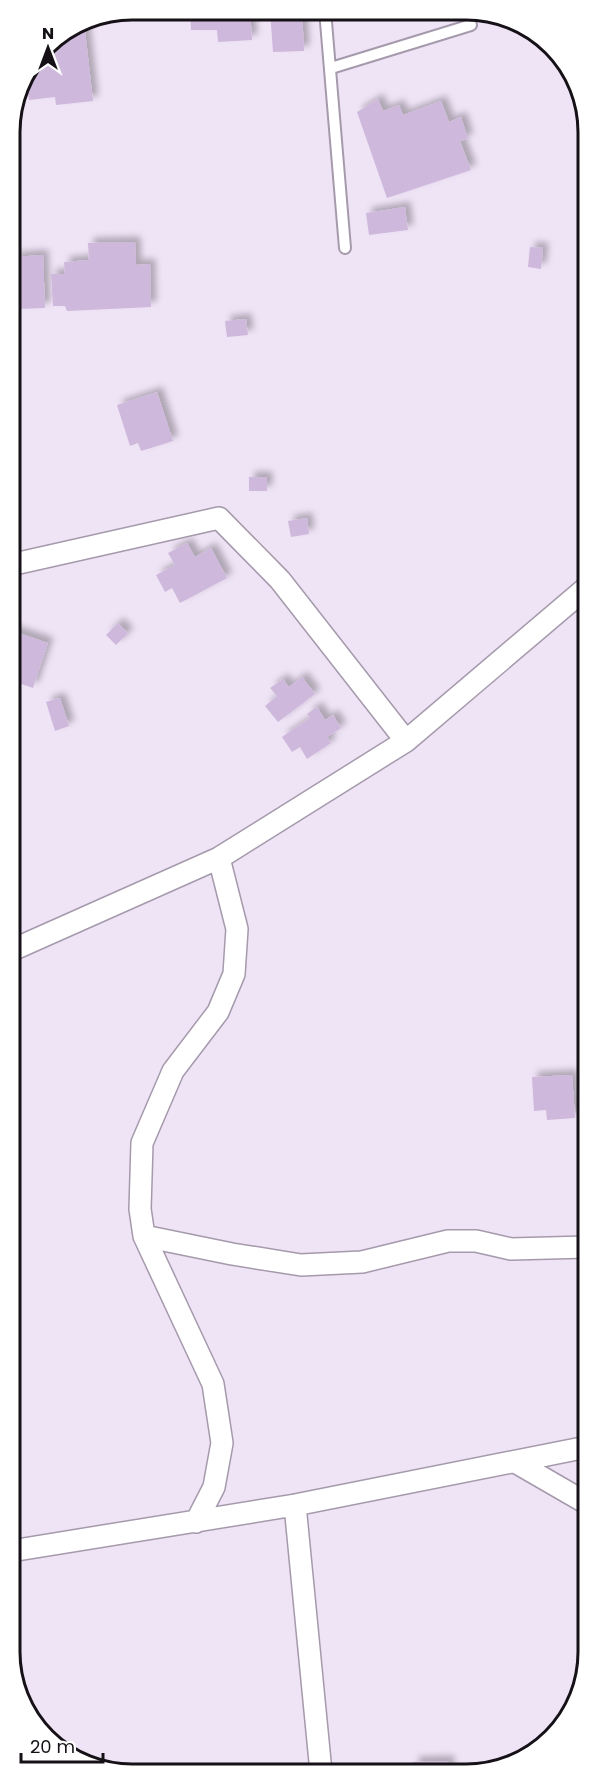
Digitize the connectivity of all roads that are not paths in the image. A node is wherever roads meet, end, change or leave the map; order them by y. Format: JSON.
{"nodes":[{"id":1,"x":326,"y":20,"type":"edge"},
{"id":2,"x":471,"y":25,"type":"dead end"},
{"id":3,"x":331,"y":68,"type":"junction"},
{"id":4,"x":345,"y":248,"type":"dead end"},
{"id":5,"x":20,"y":563,"type":"edge"},
{"id":6,"x":578,"y":595,"type":"edge"},
{"id":7,"x":406,"y":741,"type":"junction"},
{"id":8,"x":219,"y":858,"type":"junction"},
{"id":9,"x":20,"y":947,"type":"edge"},
{"id":10,"x":144,"y":1236,"type":"junction"},
{"id":11,"x":577,"y":1247,"type":"edge"},
{"id":12,"x":577,"y":1450,"type":"edge"},
{"id":13,"x":517,"y":1462,"type":"junction"},
{"id":14,"x":577,"y":1498,"type":"edge"},
{"id":15,"x":295,"y":1505,"type":"junction"},
{"id":16,"x":196,"y":1522,"type":"junction"},
{"id":17,"x":20,"y":1550,"type":"edge"},
{"id":18,"x":320,"y":1764,"type":"edge"}],
"edges":[{"from":1,"to":3,"type":"lane"},
{"from":2,"to":3,"type":"lane"},
{"from":3,"to":4,"type":"lane"},
{"from":5,"to":7,"type":"street"},
{"from":6,"to":7,"type":"street"},
{"from":7,"to":8,"type":"street"},
{"from":8,"to":9,"type":"street"},
{"from":8,"to":10,"type":"street"},
{"from":10,"to":11,"type":"street"},
{"from":10,"to":16,"type":"street"},
{"from":12,"to":13,"type":"street"},
{"from":13,"to":14,"type":"street"},
{"from":13,"to":15,"type":"street"},
{"from":15,"to":16,"type":"street"},
{"from":15,"to":18,"type":"street"},
{"from":16,"to":17,"type":"street"}]}
